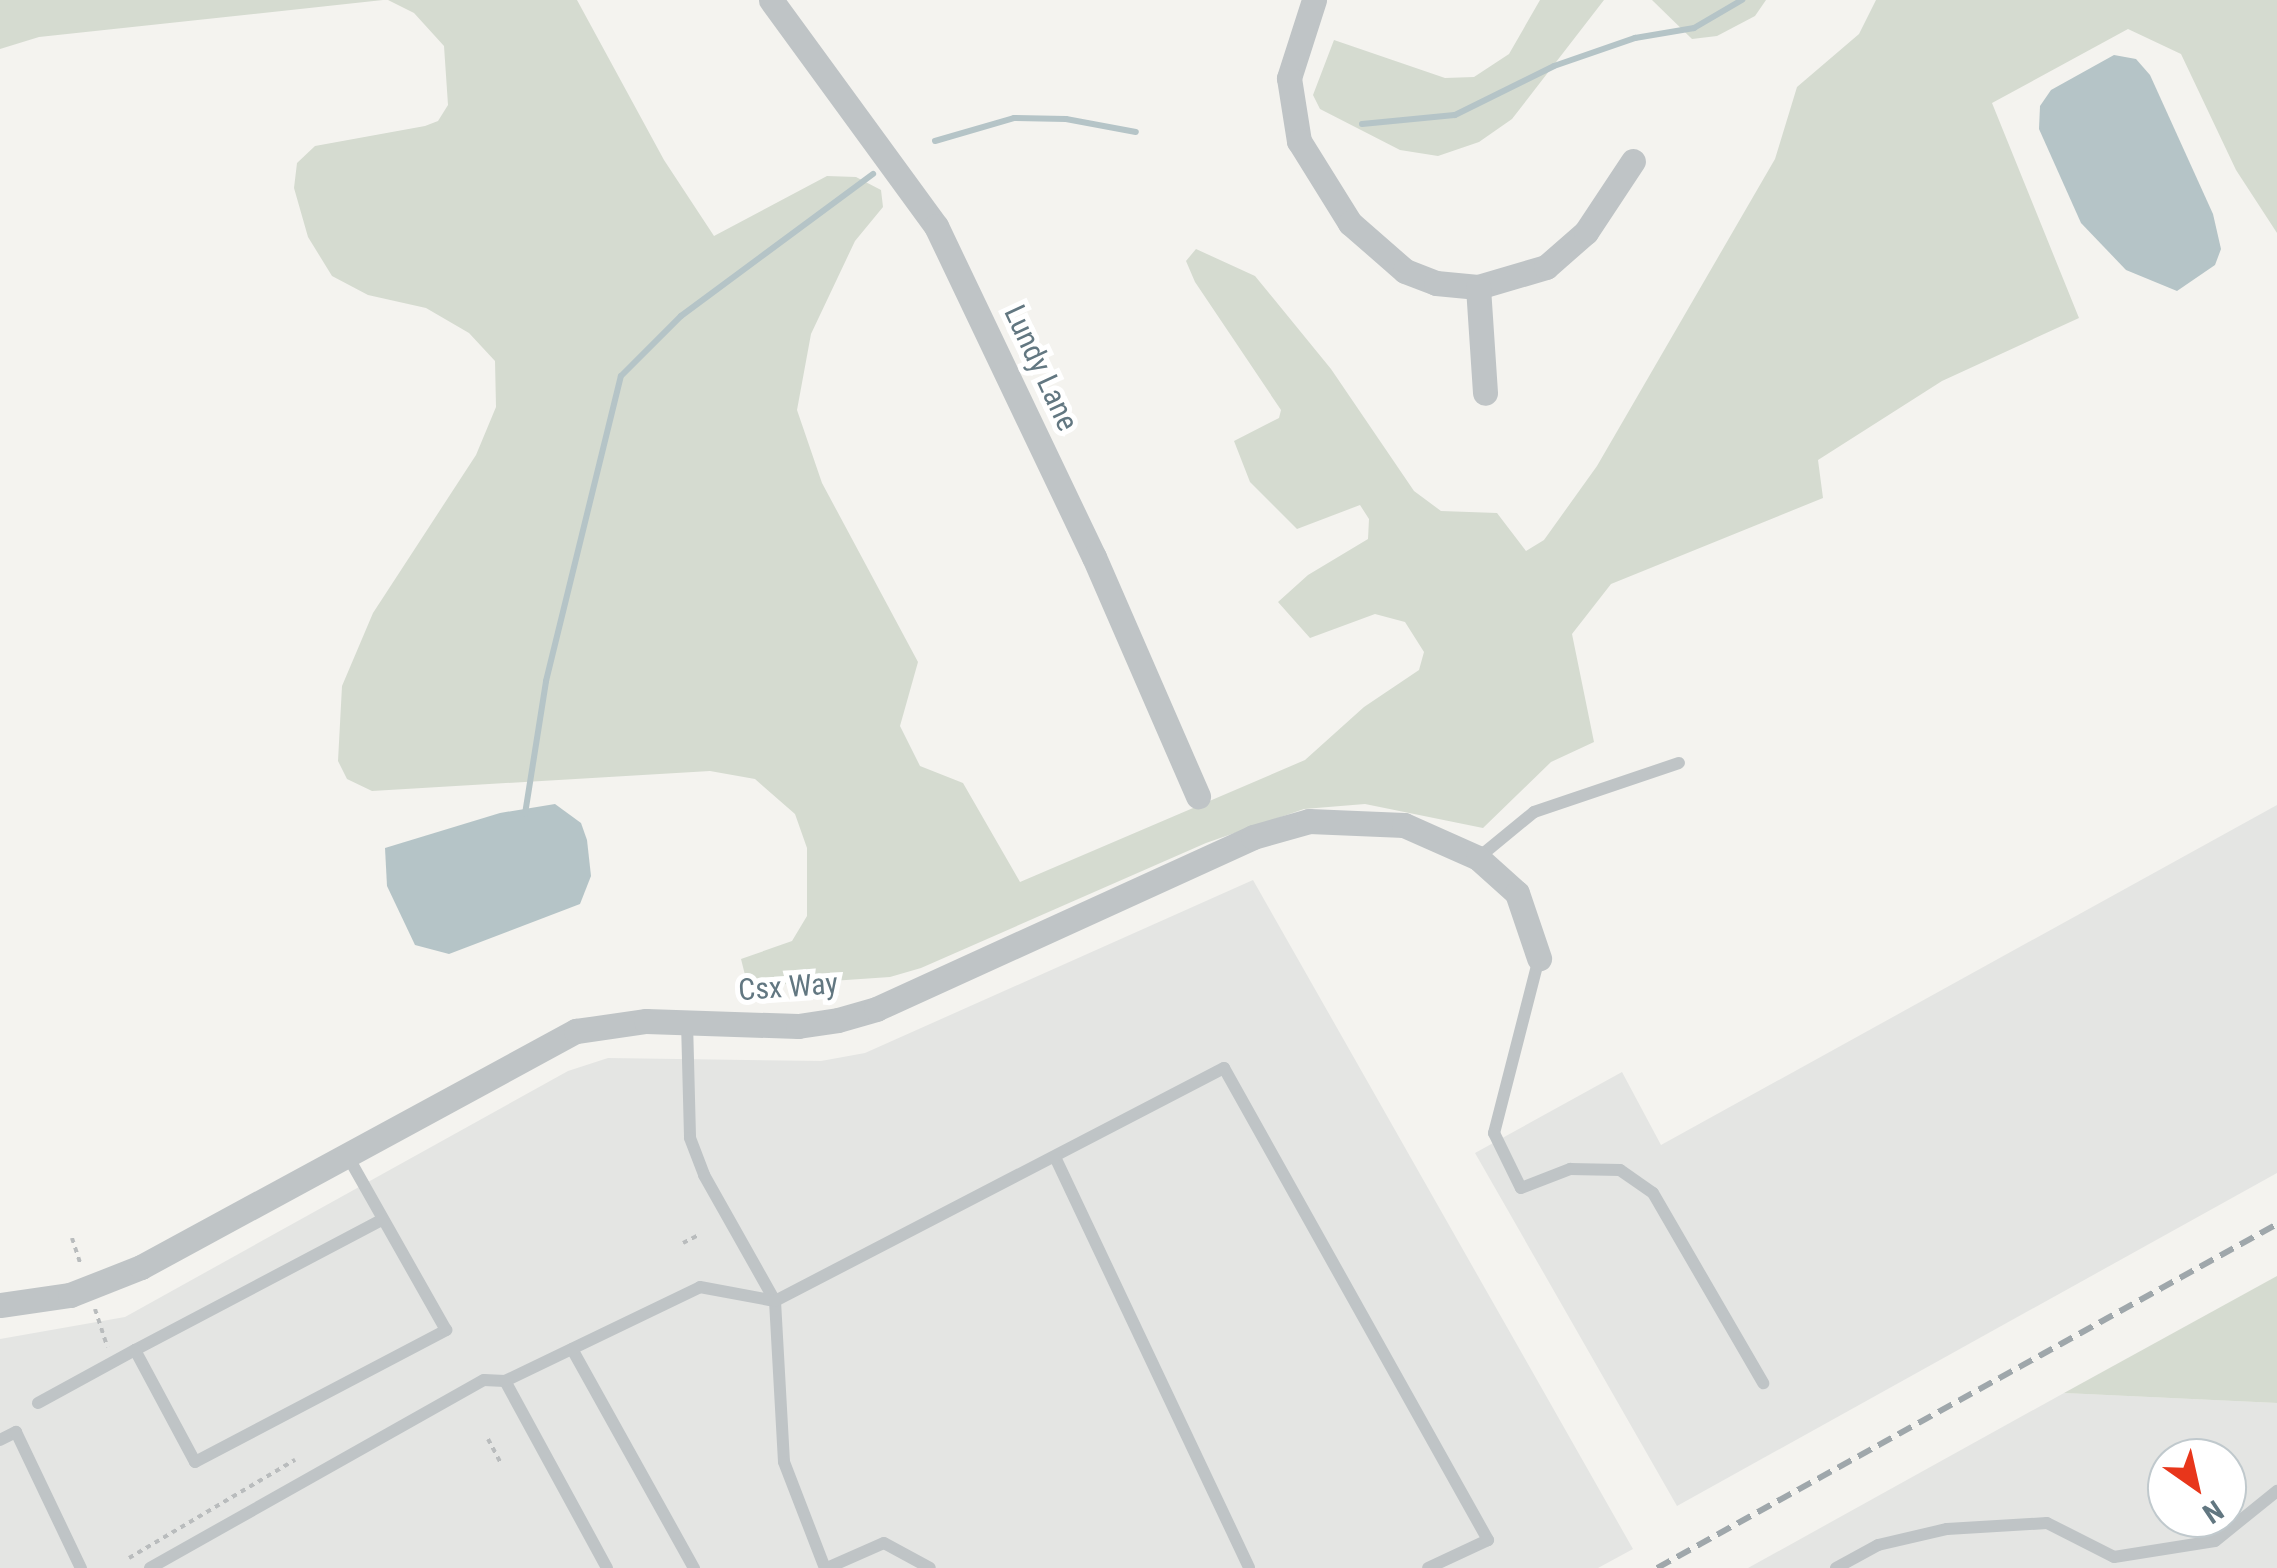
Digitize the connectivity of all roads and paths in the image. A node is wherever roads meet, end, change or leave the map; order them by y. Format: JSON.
{"nodes":[{"id":1,"x":771,"y":0,"type":"edge"},
{"id":2,"x":1314,"y":0,"type":"edge"},
{"id":3,"x":1634,"y":161,"type":"dead end"},
{"id":4,"x":1478,"y":287,"type":"junction"},
{"id":5,"x":1485,"y":393,"type":"dead end"},
{"id":6,"x":1679,"y":763,"type":"dead end"},
{"id":7,"x":1198,"y":796,"type":"dead end"},
{"id":8,"x":1478,"y":858,"type":"junction"},
{"id":9,"x":1539,"y":958,"type":"joint"},
{"id":10,"x":686,"y":1022,"type":"junction"},
{"id":11,"x":346,"y":1153,"type":"junction"},
{"id":12,"x":1055,"y":1156,"type":"junction"},
{"id":13,"x":383,"y":1219,"type":"junction"},
{"id":14,"x":699,"y":1234,"type":"dead end"},
{"id":15,"x":72,"y":1238,"type":"dead end"},
{"id":16,"x":683,"y":1244,"type":"dead end"},
{"id":17,"x":81,"y":1266,"type":"dead end"},
{"id":18,"x":775,"y":1301,"type":"junction"},
{"id":19,"x":0,"y":1305,"type":"edge"},
{"id":20,"x":95,"y":1309,"type":"dead end"},
{"id":21,"x":106,"y":1343,"type":"dead end"},
{"id":22,"x":572,"y":1349,"type":"junction"},
{"id":23,"x":135,"y":1350,"type":"junction"},
{"id":24,"x":504,"y":1381,"type":"junction"},
{"id":25,"x":1763,"y":1383,"type":"dead end"},
{"id":26,"x":38,"y":1403,"type":"dead end"},
{"id":27,"x":488,"y":1439,"type":"dead end"},
{"id":28,"x":0,"y":1440,"type":"edge"},
{"id":29,"x":296,"y":1460,"type":"dead end"},
{"id":30,"x":500,"y":1462,"type":"dead end"},
{"id":31,"x":2277,"y":1491,"type":"edge"},
{"id":32,"x":129,"y":1558,"type":"dead end"},
{"id":33,"x":81,"y":1568,"type":"edge"},
{"id":34,"x":150,"y":1568,"type":"edge"},
{"id":35,"x":607,"y":1568,"type":"edge"},
{"id":36,"x":694,"y":1568,"type":"edge"},
{"id":37,"x":826,"y":1568,"type":"edge"},
{"id":38,"x":930,"y":1568,"type":"edge"},
{"id":39,"x":1249,"y":1568,"type":"edge"},
{"id":40,"x":1428,"y":1568,"type":"edge"},
{"id":41,"x":1836,"y":1568,"type":"edge"}],
"edges":[{"from":1,"to":7,"type":"street","name":"Lundy Lane"},
{"from":2,"to":4,"type":"street"},
{"from":3,"to":4,"type":"street"},
{"from":4,"to":5,"type":"street"},
{"from":6,"to":8,"type":"lane"},
{"from":8,"to":9,"type":"street","name":"Csx Way"},
{"from":8,"to":10,"type":"street","name":"Csx Way"},
{"from":9,"to":25,"type":"lane"},
{"from":10,"to":11,"type":"street","name":"Csx Way"},
{"from":10,"to":18,"type":"lane"},
{"from":11,"to":13,"type":"lane"},
{"from":11,"to":19,"type":"street","name":"Csx Way"},
{"from":12,"to":18,"type":"lane"},
{"from":12,"to":39,"type":"lane"},
{"from":12,"to":40,"type":"lane"},
{"from":13,"to":23,"type":"lane"},
{"from":13,"to":23,"type":"lane"},
{"from":14,"to":16,"type":"path"},
{"from":15,"to":17,"type":"path"},
{"from":18,"to":22,"type":"lane"},
{"from":18,"to":37,"type":"lane"},
{"from":20,"to":21,"type":"path"},
{"from":22,"to":24,"type":"lane"},
{"from":22,"to":36,"type":"lane"},
{"from":23,"to":26,"type":"lane"},
{"from":24,"to":34,"type":"lane"},
{"from":24,"to":35,"type":"lane"},
{"from":27,"to":30,"type":"path"},
{"from":28,"to":33,"type":"lane"},
{"from":29,"to":32,"type":"path"},
{"from":31,"to":41,"type":"lane"},
{"from":37,"to":38,"type":"lane"}]}
